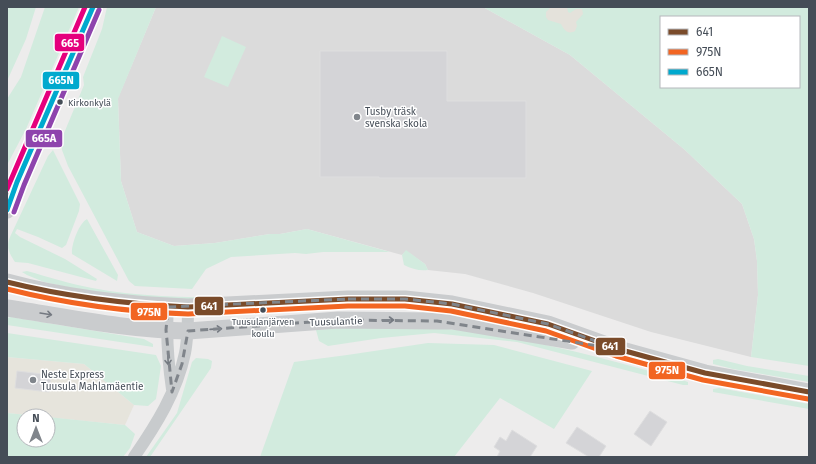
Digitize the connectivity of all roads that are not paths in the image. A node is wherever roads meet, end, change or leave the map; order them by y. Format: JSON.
{"nodes":[{"id":1,"x":93,"y":7,"type":"edge"},
{"id":2,"x":17,"y":182,"type":"junction"},
{"id":3,"x":7,"y":199,"type":"edge"},
{"id":4,"x":7,"y":210,"type":"edge"},
{"id":5,"x":7,"y":282,"type":"edge"},
{"id":6,"x":168,"y":306,"type":"junction"},
{"id":7,"x":188,"y":307,"type":"junction"},
{"id":8,"x":7,"y":308,"type":"edge"},
{"id":9,"x":166,"y":330,"type":"junction"},
{"id":10,"x":188,"y":331,"type":"junction"},
{"id":11,"x":618,"y":349,"type":"junction"},
{"id":12,"x":172,"y":392,"type":"junction"},
{"id":13,"x":809,"y":392,"type":"edge"},
{"id":14,"x":134,"y":457,"type":"edge"}],
"edges":[{"from":1,"to":2,"type":"main road"},
{"from":2,"to":3,"type":"main road"},
{"from":2,"to":4,"type":"main road"},
{"from":5,"to":6,"type":"main road","name":"Tuusulantie"},
{"from":6,"to":7,"type":"main road","name":"Tuusulantie"},
{"from":6,"to":9,"type":"street"},
{"from":7,"to":10,"type":"street"},
{"from":7,"to":11,"type":"main road","name":"Tuusulantie"},
{"from":8,"to":9,"type":"main road","name":"Tuusulantie","one_way":true},
{"from":9,"to":10,"type":"main road","name":"Tuusulantie"},
{"from":9,"to":12,"type":"street","one_way":true},
{"from":10,"to":11,"type":"main road","name":"Tuusulantie","one_way":true},
{"from":10,"to":12,"type":"street"},
{"from":11,"to":13,"type":"main road","name":"Tuusulantie"},
{"from":12,"to":14,"type":"street"}]}
